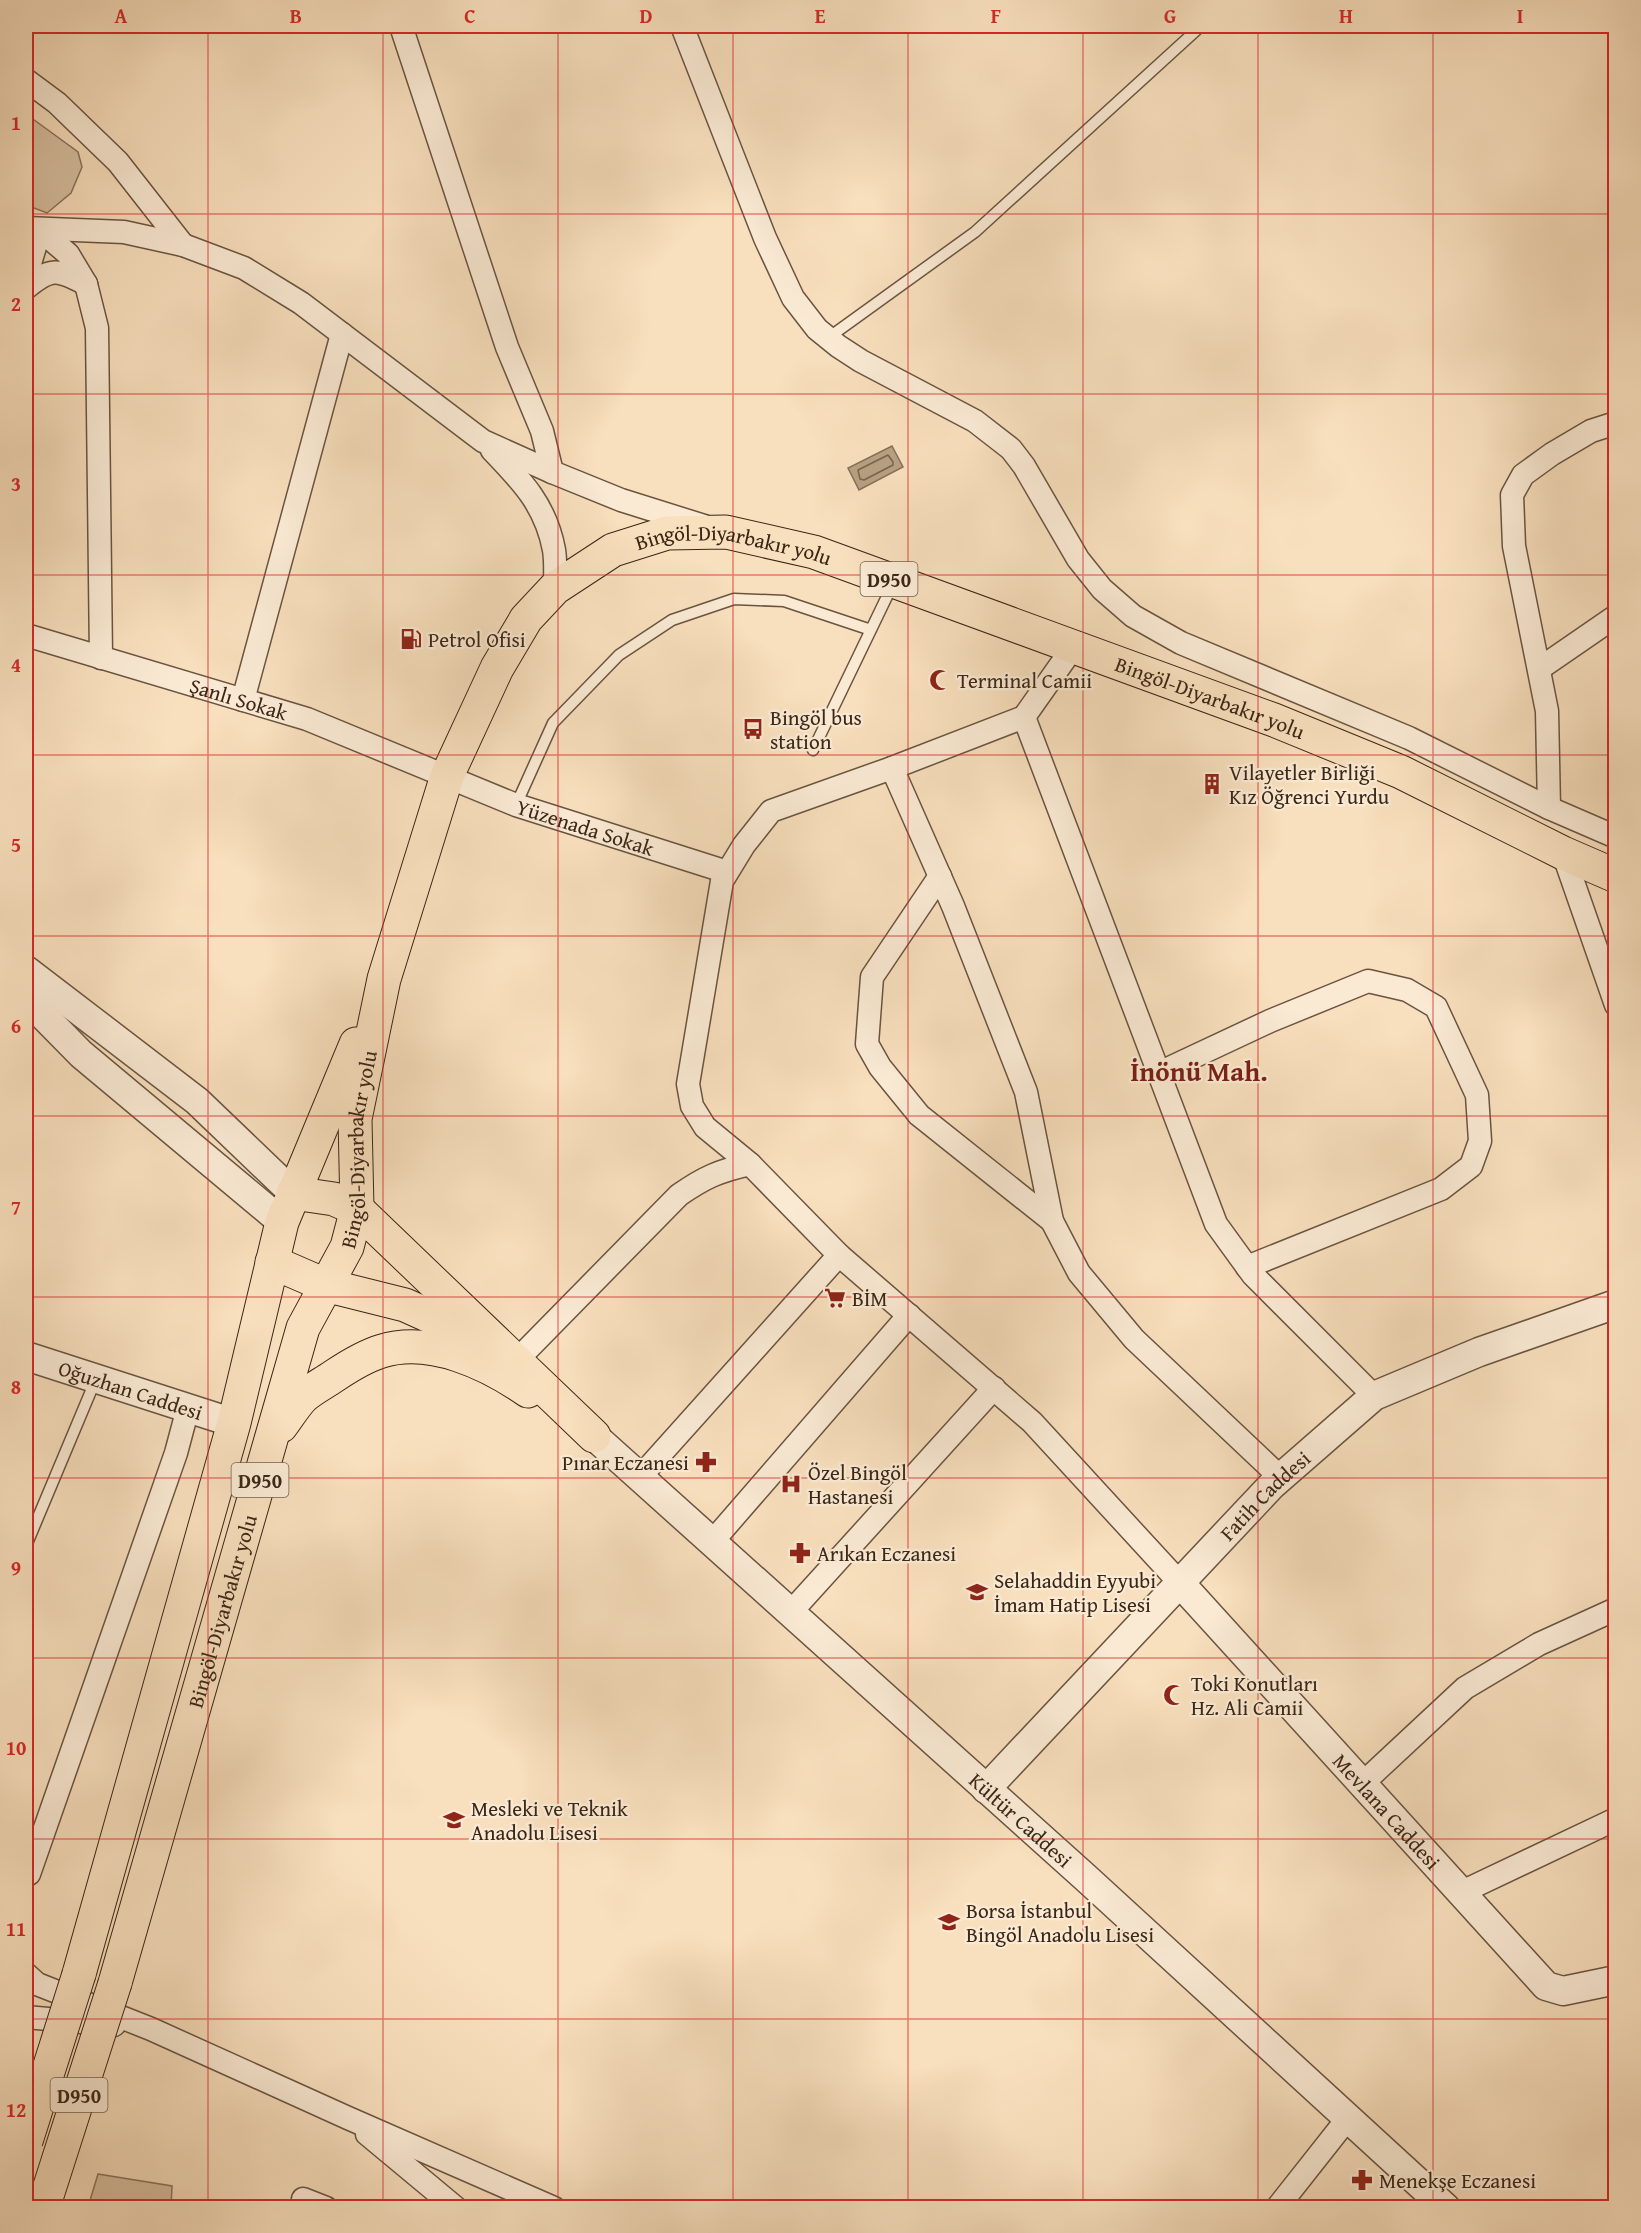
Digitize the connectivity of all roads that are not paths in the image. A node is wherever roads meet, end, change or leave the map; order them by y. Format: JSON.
{"nodes":[{"id":1,"x":401,"y":26,"type":"edge"},
{"id":2,"x":682,"y":26,"type":"edge"},
{"id":3,"x":1201,"y":26,"type":"edge"},
{"id":4,"x":26,"y":80,"type":"edge"},
{"id":5,"x":33,"y":229,"type":"edge"},
{"id":6,"x":183,"y":245,"type":"junction"},
{"id":7,"x":26,"y":277,"type":"edge"},
{"id":8,"x":86,"y":284,"type":"junction"},
{"id":9,"x":26,"y":288,"type":"edge"},
{"id":10,"x":342,"y":334,"type":"junction"},
{"id":11,"x":828,"y":338,"type":"junction"},
{"id":12,"x":1615,"y":424,"type":"edge"},
{"id":13,"x":483,"y":441,"type":"junction"},
{"id":14,"x":552,"y":472,"type":"junction"},
{"id":15,"x":726,"y":532,"type":"junction"},
{"id":16,"x":894,"y":581,"type":"junction"},
{"id":17,"x":555,"y":588,"type":"junction"},
{"id":18,"x":1616,"y":616,"type":"edge"},
{"id":19,"x":871,"y":630,"type":"junction"},
{"id":20,"x":26,"y":635,"type":"edge"},
{"id":21,"x":1074,"y":646,"type":"junction"},
{"id":22,"x":101,"y":658,"type":"junction"},
{"id":23,"x":1539,"y":669,"type":"junction"},
{"id":24,"x":243,"y":700,"type":"junction"},
{"id":25,"x":1024,"y":717,"type":"junction"},
{"id":26,"x":813,"y":750,"type":"dead end"},
{"id":27,"x":892,"y":768,"type":"junction"},
{"id":28,"x":447,"y":776,"type":"junction"},
{"id":29,"x":516,"y":805,"type":"junction"},
{"id":30,"x":1550,"y":808,"type":"junction"},
{"id":31,"x":1616,"y":837,"type":"edge"},
{"id":32,"x":1563,"y":852,"type":"junction"},
{"id":33,"x":727,"y":872,"type":"junction"},
{"id":34,"x":940,"y":876,"type":"junction"},
{"id":35,"x":1616,"y":876,"type":"edge"},
{"id":36,"x":26,"y":970,"type":"edge"},
{"id":37,"x":384,"y":979,"type":"junction"},
{"id":38,"x":26,"y":998,"type":"edge"},
{"id":39,"x":1616,"y":1005,"type":"edge"},
{"id":40,"x":1159,"y":1073,"type":"junction"},
{"id":41,"x":750,"y":1164,"type":"junction"},
{"id":42,"x":287,"y":1207,"type":"junction"},
{"id":43,"x":357,"y":1209,"type":"junction"},
{"id":44,"x":1052,"y":1221,"type":"junction"},
{"id":45,"x":839,"y":1255,"type":"junction"},
{"id":46,"x":272,"y":1262,"type":"junction"},
{"id":47,"x":1247,"y":1267,"type":"junction"},
{"id":48,"x":325,"y":1285,"type":"junction"},
{"id":49,"x":1616,"y":1304,"type":"edge"},
{"id":50,"x":909,"y":1315,"type":"junction"},
{"id":51,"x":26,"y":1356,"type":"edge"},
{"id":52,"x":516,"y":1360,"type":"junction"},
{"id":53,"x":96,"y":1379,"type":"junction"},
{"id":54,"x":994,"y":1388,"type":"junction"},
{"id":55,"x":1374,"y":1395,"type":"junction"},
{"id":56,"x":188,"y":1408,"type":"junction"},
{"id":57,"x":234,"y":1423,"type":"junction"},
{"id":58,"x":594,"y":1436,"type":"junction"},
{"id":59,"x":272,"y":1439,"type":"junction"},
{"id":60,"x":640,"y":1477,"type":"junction"},
{"id":61,"x":1280,"y":1477,"type":"junction"},
{"id":62,"x":712,"y":1542,"type":"junction"},
{"id":63,"x":26,"y":1546,"type":"edge"},
{"id":64,"x":1180,"y":1583,"type":"junction"},
{"id":65,"x":1616,"y":1609,"type":"edge"},
{"id":66,"x":790,"y":1613,"type":"junction"},
{"id":67,"x":1363,"y":1783,"type":"junction"},
{"id":68,"x":986,"y":1789,"type":"junction"},
{"id":69,"x":1616,"y":1819,"type":"edge"},
{"id":70,"x":26,"y":1873,"type":"edge"},
{"id":71,"x":1462,"y":1892,"type":"junction"},
{"id":72,"x":26,"y":1974,"type":"edge"},
{"id":73,"x":1616,"y":1980,"type":"edge"},
{"id":74,"x":26,"y":2017,"type":"edge"},
{"id":75,"x":152,"y":2029,"type":"junction"},
{"id":76,"x":348,"y":2118,"type":"junction"},
{"id":77,"x":1348,"y":2118,"type":"junction"},
{"id":78,"x":26,"y":2141,"type":"edge"},
{"id":79,"x":303,"y":2199,"type":"dead end"},
{"id":80,"x":43,"y":2208,"type":"edge"},
{"id":81,"x":326,"y":2208,"type":"edge"},
{"id":82,"x":456,"y":2208,"type":"edge"},
{"id":83,"x":554,"y":2208,"type":"edge"},
{"id":84,"x":1277,"y":2208,"type":"edge"},
{"id":85,"x":1446,"y":2208,"type":"edge"}],
"edges":[{"from":1,"to":14,"type":"street"},
{"from":2,"to":11,"type":"street"},
{"from":3,"to":11,"type":"lane"},
{"from":4,"to":6,"type":"street"},
{"from":5,"to":6,"type":"street"},
{"from":5,"to":7,"type":"street"},
{"from":5,"to":8,"type":"street"},
{"from":6,"to":10,"type":"street"},
{"from":8,"to":9,"type":"street"},
{"from":8,"to":22,"type":"street"},
{"from":10,"to":13,"type":"street"},
{"from":10,"to":24,"type":"street"},
{"from":11,"to":30,"type":"street"},
{"from":12,"to":23,"type":"street"},
{"from":13,"to":14,"type":"street"},
{"from":13,"to":17,"type":"street"},
{"from":14,"to":15,"type":"street"},
{"from":15,"to":16,"type":"main road","name":"Bingöl-Diyarbakır yolu","number":"D950"},
{"from":15,"to":17,"type":"main road","name":"Bingöl-Diyarbakır yolu","number":"D950"},
{"from":16,"to":19,"type":"lane"},
{"from":16,"to":21,"type":"main road","name":"Bingöl-Diyarbakır yolu","number":"D950"},
{"from":17,"to":28,"type":"main road","name":"Bingöl-Diyarbakır yolu","number":"D950"},
{"from":18,"to":23,"type":"street"},
{"from":19,"to":26,"type":"lane"},
{"from":19,"to":29,"type":"lane"},
{"from":20,"to":22,"type":"street","name":"Şanlı Sokak"},
{"from":21,"to":25,"type":"street"},
{"from":21,"to":32,"type":"main road","name":"Bingöl-Diyarbakır yolu","number":"D950"},
{"from":22,"to":24,"type":"street","name":"Şanlı Sokak"},
{"from":23,"to":30,"type":"street"},
{"from":24,"to":28,"type":"street","name":"Şanlı Sokak"},
{"from":25,"to":27,"type":"street"},
{"from":25,"to":40,"type":"street"},
{"from":27,"to":33,"type":"street"},
{"from":27,"to":34,"type":"street"},
{"from":28,"to":29,"type":"street","name":"Yüzenada Sokak"},
{"from":28,"to":37,"type":"main road","name":"Bingöl-Diyarbakır yolu","number":"D950"},
{"from":29,"to":33,"type":"street","name":"Yüzenada Sokak"},
{"from":30,"to":31,"type":"street"},
{"from":32,"to":35,"type":"main road","name":"Bingöl-Diyarbakır yolu","number":"D950"},
{"from":32,"to":39,"type":"street"},
{"from":33,"to":41,"type":"street"},
{"from":34,"to":44,"type":"street"},
{"from":34,"to":44,"type":"street"},
{"from":36,"to":42,"type":"street"},
{"from":37,"to":42,"type":"main road","name":"Bingöl-Diyarbakır yolu","number":"D950"},
{"from":37,"to":43,"type":"main road","name":"Bingöl-Diyarbakır yolu","number":"D950"},
{"from":38,"to":42,"type":"street"},
{"from":40,"to":47,"type":"street"},
{"from":40,"to":47,"type":"street"},
{"from":41,"to":45,"type":"street"},
{"from":41,"to":52,"type":"street"},
{"from":42,"to":43,"type":"main road"},
{"from":42,"to":46,"type":"main road","name":"Bingöl-Diyarbakır yolu","number":"D950"},
{"from":43,"to":48,"type":"main road","name":"Bingöl-Diyarbakır yolu","number":"D950"},
{"from":43,"to":52,"type":"main road"},
{"from":44,"to":61,"type":"street"},
{"from":45,"to":50,"type":"street"},
{"from":45,"to":60,"type":"street"},
{"from":46,"to":48,"type":"main road"},
{"from":46,"to":57,"type":"main road","name":"Bingöl-Diyarbakır yolu","number":"D950"},
{"from":47,"to":55,"type":"street"},
{"from":48,"to":58,"type":"main road"},
{"from":48,"to":59,"type":"main road","name":"Bingöl-Diyarbakır yolu","number":"D950"},
{"from":49,"to":55,"type":"street","name":"Fatih Caddesi"},
{"from":50,"to":54,"type":"street"},
{"from":50,"to":62,"type":"street"},
{"from":51,"to":53,"type":"street","name":"Oğuzhan Caddesi"},
{"from":52,"to":58,"type":"main road"},
{"from":53,"to":56,"type":"street","name":"Oğuzhan Caddesi"},
{"from":53,"to":63,"type":"lane"},
{"from":54,"to":64,"type":"street"},
{"from":54,"to":66,"type":"street"},
{"from":55,"to":61,"type":"street","name":"Fatih Caddesi"},
{"from":56,"to":57,"type":"street","name":"Oğuzhan Caddesi"},
{"from":56,"to":70,"type":"street"},
{"from":57,"to":78,"type":"main road","name":"Bingöl-Diyarbakır yolu","number":"D950","bridge":true},
{"from":58,"to":59,"type":"main road"},
{"from":58,"to":60,"type":"street","name":"Kültür Caddesi"},
{"from":59,"to":80,"type":"main road","name":"Bingöl-Diyarbakır yolu","number":"D950","bridge":true},
{"from":60,"to":62,"type":"street","name":"Kültür Caddesi"},
{"from":61,"to":64,"type":"street","name":"Fatih Caddesi"},
{"from":62,"to":66,"type":"street","name":"Kültür Caddesi"},
{"from":64,"to":67,"type":"street","name":"Mevlana Caddesi"},
{"from":64,"to":68,"type":"street","name":"Fatih Caddesi"},
{"from":65,"to":67,"type":"street"},
{"from":66,"to":68,"type":"street","name":"Kültür Caddesi"},
{"from":67,"to":71,"type":"street","name":"Mevlana Caddesi"},
{"from":68,"to":77,"type":"street","name":"Kültür Caddesi"},
{"from":69,"to":71,"type":"street"},
{"from":71,"to":73,"type":"street","name":"Mevlana Caddesi"},
{"from":72,"to":75,"type":"street"},
{"from":74,"to":75,"type":"street"},
{"from":75,"to":76,"type":"street"},
{"from":76,"to":82,"type":"street"},
{"from":76,"to":83,"type":"street"},
{"from":77,"to":84,"type":"street"},
{"from":77,"to":85,"type":"street","name":"Kültür Caddesi"},
{"from":79,"to":81,"type":"street"}]}
